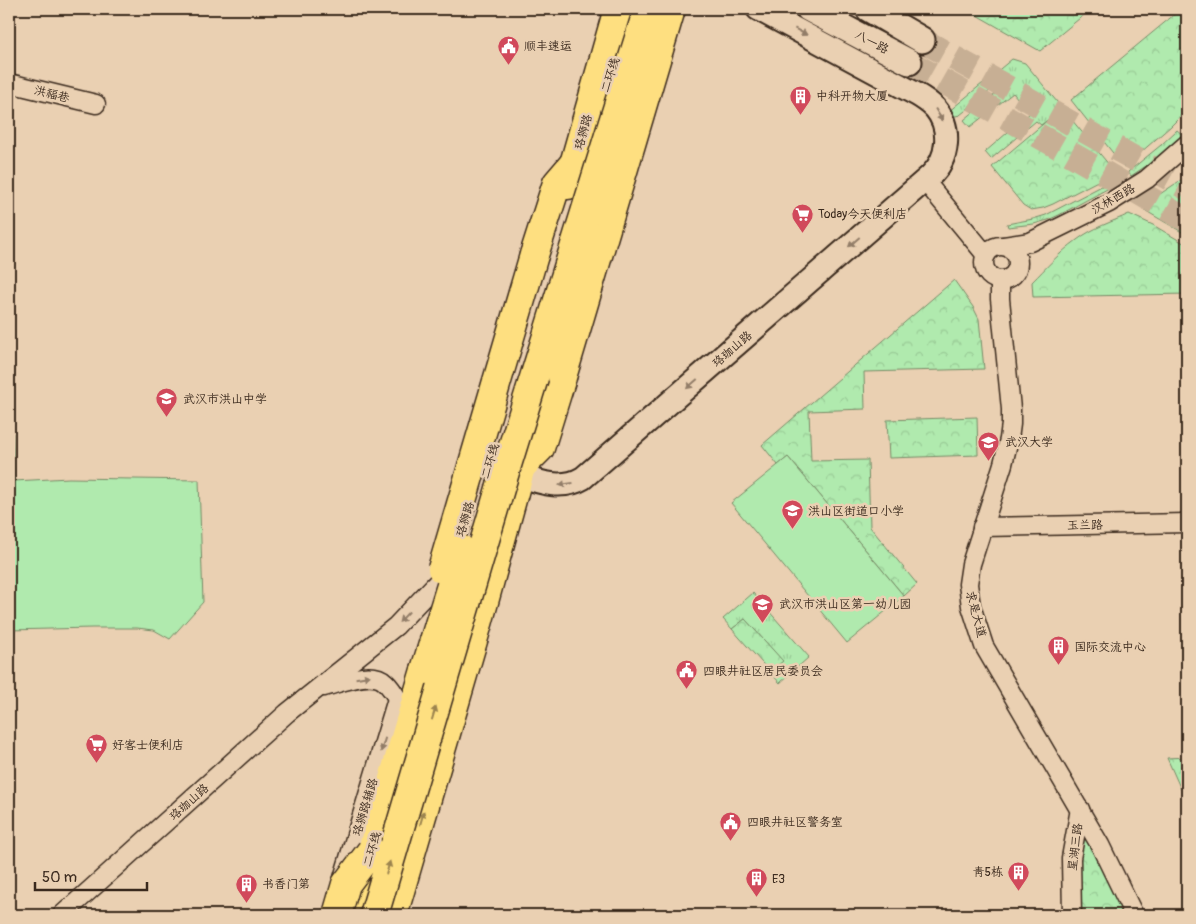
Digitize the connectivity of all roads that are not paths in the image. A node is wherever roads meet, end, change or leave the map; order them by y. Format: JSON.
{"nodes":[{"id":1,"x":618,"y":9,"type":"edge"},
{"id":2,"x":630,"y":9,"type":"edge"},
{"id":3,"x":758,"y":9,"type":"edge"},
{"id":4,"x":809,"y":9,"type":"edge"},
{"id":5,"x":869,"y":9,"type":"edge"},
{"id":6,"x":661,"y":12,"type":"edge"},
{"id":7,"x":922,"y":40,"type":"tunnel mouth"},
{"id":8,"x":909,"y":62,"type":"tunnel mouth"},
{"id":9,"x":9,"y":83,"type":"edge"},
{"id":10,"x":96,"y":104,"type":"dead end"},
{"id":11,"x":1187,"y":144,"type":"edge"},
{"id":12,"x":575,"y":162,"type":"junction"},
{"id":13,"x":928,"y":178,"type":"junction"},
{"id":14,"x":1000,"y":252,"type":"junction"},
{"id":15,"x":1000,"y":281,"type":"junction"},
{"id":16,"x":520,"y":471,"type":"junction"},
{"id":17,"x":1187,"y":523,"type":"edge"},
{"id":18,"x":982,"y":527,"type":"junction"},
{"id":19,"x":450,"y":569,"type":"junction"},
{"id":20,"x":425,"y":670,"type":"junction"},
{"id":21,"x":316,"y":689,"type":"junction"},
{"id":22,"x":402,"y":706,"type":"junction"},
{"id":23,"x":1080,"y":809,"type":"junction"},
{"id":24,"x":371,"y":851,"type":"junction"},
{"id":25,"x":62,"y":915,"type":"edge"},
{"id":26,"x":332,"y":915,"type":"edge"},
{"id":27,"x":337,"y":915,"type":"edge"},
{"id":28,"x":348,"y":915,"type":"edge"},
{"id":29,"x":353,"y":915,"type":"edge"},
{"id":30,"x":374,"y":915,"type":"edge"},
{"id":31,"x":394,"y":915,"type":"edge"},
{"id":32,"x":1072,"y":915,"type":"edge"},
{"id":33,"x":1134,"y":915,"type":"edge"}],
"edges":[{"from":1,"to":12,"type":"main road","name":"珞狮路"},
{"from":2,"to":20,"type":"main road","name":"二环线","bridge":true},
{"from":3,"to":13,"type":"street","name":"珞珈山路","one_way":true},
{"from":4,"to":8,"type":"main road","name":"八一路"},
{"from":5,"to":7,"type":"main road"},
{"from":6,"to":16,"type":"main road"},
{"from":6,"to":16,"type":"main road","bridge":true},
{"from":30,"to":6,"type":"main road","name":"二环线","one_way":true,"bridge":true},
{"from":9,"to":10,"type":"street","name":"洪福巷"},
{"from":11,"to":14,"type":"street","name":"汉林西路"},
{"from":12,"to":19,"type":"main road","name":"珞狮路"},
{"from":12,"to":20,"type":"main road","bridge":true},
{"from":13,"to":14,"type":"street"},
{"from":13,"to":16,"type":"street","name":"珞珈山路","one_way":true},
{"from":14,"to":15,"type":"street"},
{"from":14,"to":15,"type":"street"},
{"from":15,"to":18,"type":"street","name":"求是大道"},
{"from":31,"to":16,"type":"main road","one_way":true},
{"from":17,"to":18,"type":"street","name":"玉兰路"},
{"from":18,"to":23,"type":"street","name":"求是大道"},
{"from":19,"to":21,"type":"street","name":"珞珈山路","one_way":true},
{"from":19,"to":22,"type":"main road","name":"珞狮路"},
{"from":20,"to":24,"type":"main road","name":"二环线"},
{"from":21,"to":22,"type":"street","name":"珞珈山路","one_way":true},
{"from":21,"to":25,"type":"street","name":"珞珈山路"},
{"from":22,"to":26,"type":"street","name":"珞狮路辅路","one_way":true},
{"from":22,"to":28,"type":"main road","name":"珞狮路"},
{"from":23,"to":32,"type":"street","name":"星湖三路"},
{"from":23,"to":33,"type":"street","name":"求是大道"},
{"from":24,"to":27,"type":"main road","bridge":true},
{"from":24,"to":29,"type":"main road","name":"二环线"}]}
